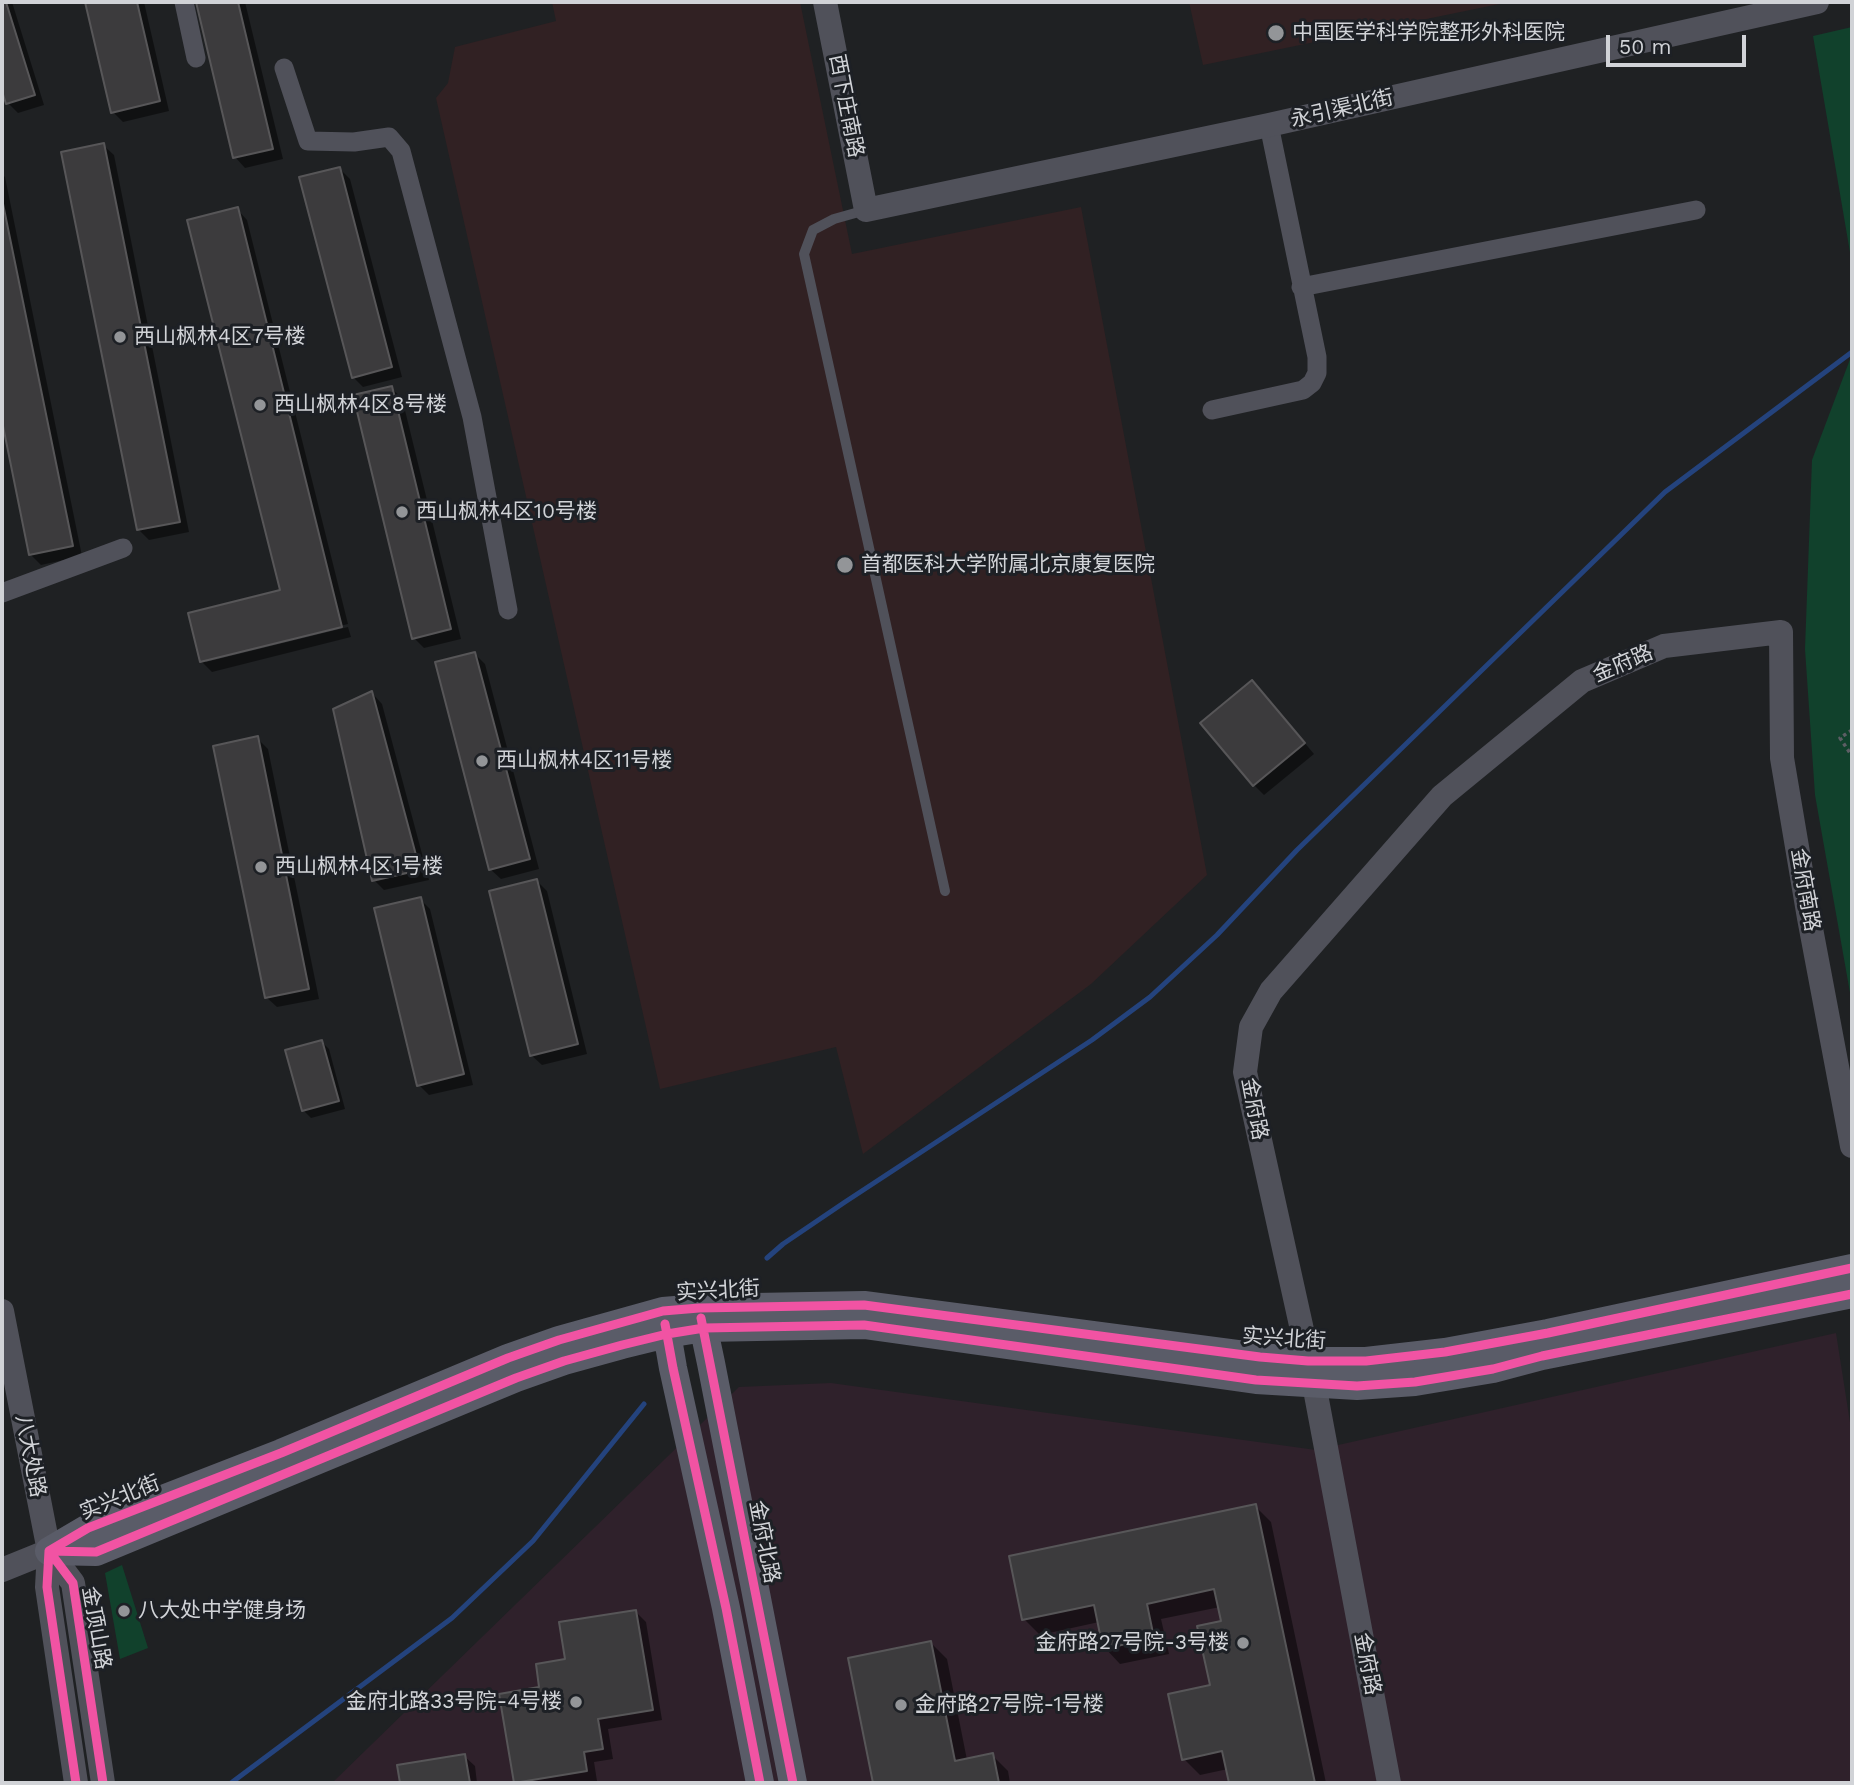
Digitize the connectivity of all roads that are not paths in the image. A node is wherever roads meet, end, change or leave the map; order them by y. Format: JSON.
{"nodes":[{"id":1,"x":184,"y":2,"type":"edge"},
{"id":2,"x":825,"y":2,"type":"edge"},
{"id":3,"x":1817,"y":2,"type":"edge"},
{"id":4,"x":196,"y":58,"type":"dead end"},
{"id":5,"x":284,"y":68,"type":"dead end"},
{"id":6,"x":1269,"y":125,"type":"junction"},
{"id":7,"x":866,"y":210,"type":"junction"},
{"id":8,"x":1696,"y":210,"type":"dead end"},
{"id":9,"x":1301,"y":287,"type":"junction"},
{"id":10,"x":1212,"y":410,"type":"dead end"},
{"id":11,"x":123,"y":548,"type":"dead end"},
{"id":12,"x":2,"y":593,"type":"edge"},
{"id":13,"x":508,"y":610,"type":"dead end"},
{"id":14,"x":1781,"y":632,"type":"joint"},
{"id":15,"x":945,"y":891,"type":"dead end"},
{"id":16,"x":1852,"y":1146,"type":"edge"},
{"id":17,"x":1852,"y":1268,"type":"edge"},
{"id":18,"x":1852,"y":1293,"type":"edge"},
{"id":19,"x":2,"y":1311,"type":"edge"},
{"id":20,"x":701,"y":1318,"type":"junction"},
{"id":21,"x":665,"y":1322,"type":"junction"},
{"id":22,"x":1311,"y":1372,"type":"junction"},
{"id":23,"x":49,"y":1551,"type":"junction"},
{"id":24,"x":2,"y":1570,"type":"edge"},
{"id":25,"x":76,"y":1783,"type":"edge"},
{"id":26,"x":103,"y":1783,"type":"edge"},
{"id":27,"x":761,"y":1783,"type":"edge"},
{"id":28,"x":793,"y":1783,"type":"edge"},
{"id":29,"x":1389,"y":1783,"type":"edge"}],
"edges":[{"from":1,"to":4,"type":"street"},
{"from":2,"to":7,"type":"street","name":"西下庄南路"},
{"from":3,"to":6,"type":"street","name":"永引渠北街"},
{"from":5,"to":13,"type":"street"},
{"from":6,"to":7,"type":"street","name":"永引渠北街"},
{"from":6,"to":9,"type":"street"},
{"from":7,"to":15,"type":"lane"},
{"from":8,"to":9,"type":"street"},
{"from":9,"to":10,"type":"street"},
{"from":11,"to":12,"type":"street"},
{"from":14,"to":16,"type":"street","name":"金府南路"},
{"from":14,"to":22,"type":"street","name":"金府路"},
{"from":17,"to":22,"type":"main road","name":"实兴北街"},
{"from":18,"to":22,"type":"main road","name":"实兴北街"},
{"from":19,"to":23,"type":"street","name":"八大处路"},
{"from":20,"to":21,"type":"main road","name":"实兴北街"},
{"from":20,"to":22,"type":"main road","name":"实兴北街"},
{"from":20,"to":28,"type":"main road","name":"金府北路"},
{"from":21,"to":23,"type":"main road","name":"实兴北街"},
{"from":21,"to":27,"type":"main road"},
{"from":22,"to":29,"type":"street","name":"金府路"},
{"from":23,"to":24,"type":"street"},
{"from":23,"to":25,"type":"street","name":"金顶山路"},
{"from":23,"to":26,"type":"street","name":"金顶山路"}]}
